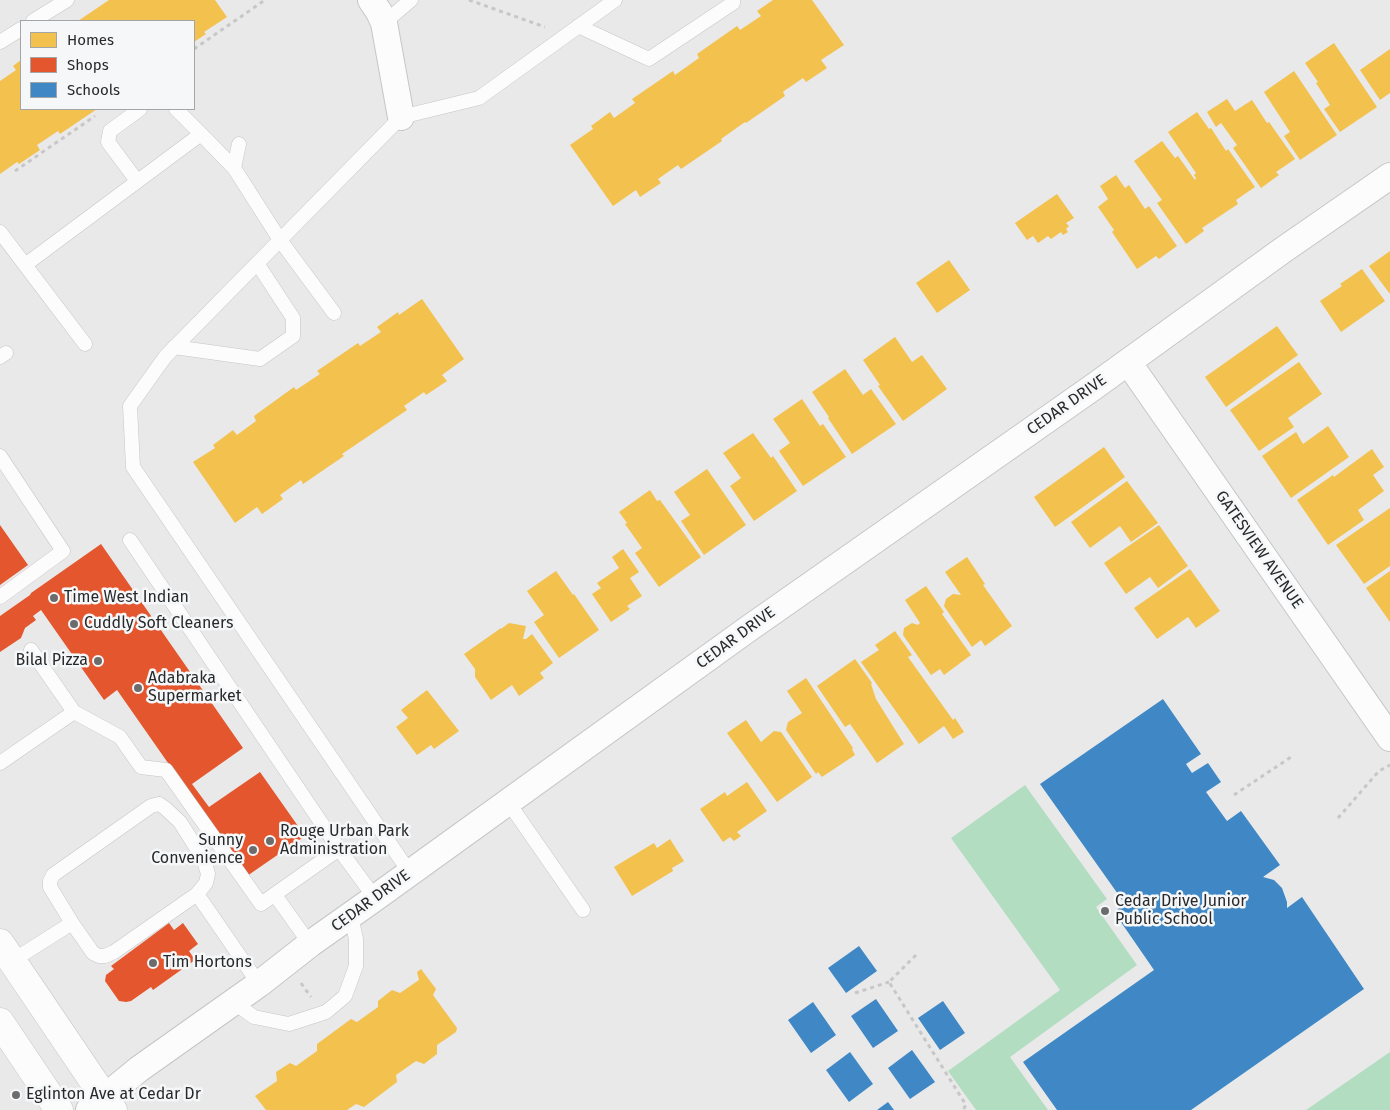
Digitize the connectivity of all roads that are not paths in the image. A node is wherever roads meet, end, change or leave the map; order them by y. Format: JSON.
{"nodes":[{"id":1,"x":67,"y":0,"type":"edge"},
{"id":2,"x":371,"y":0,"type":"edge"},
{"id":3,"x":411,"y":0,"type":"edge"},
{"id":4,"x":615,"y":0,"type":"edge"},
{"id":5,"x":732,"y":0,"type":"edge"},
{"id":6,"x":35,"y":20,"type":"edge"},
{"id":7,"x":384,"y":23,"type":"junction"},
{"id":8,"x":20,"y":30,"type":"edge"},
{"id":9,"x":573,"y":30,"type":"junction"},
{"id":10,"x":0,"y":42,"type":"edge"},
{"id":11,"x":139,"y":110,"type":"edge"},
{"id":12,"x":177,"y":110,"type":"edge"},
{"id":13,"x":401,"y":117,"type":"junction"},
{"id":14,"x":201,"y":134,"type":"junction"},
{"id":15,"x":239,"y":144,"type":"dead end"},
{"id":16,"x":234,"y":168,"type":"junction"},
{"id":17,"x":1390,"y":176,"type":"edge"},
{"id":18,"x":137,"y":181,"type":"junction"},
{"id":19,"x":0,"y":232,"type":"edge"},
{"id":20,"x":280,"y":240,"type":"junction"},
{"id":21,"x":257,"y":263,"type":"junction"},
{"id":22,"x":25,"y":265,"type":"junction"},
{"id":23,"x":334,"y":313,"type":"dead end"},
{"id":24,"x":85,"y":344,"type":"dead end"},
{"id":25,"x":174,"y":347,"type":"junction"},
{"id":26,"x":1128,"y":362,"type":"junction"},
{"id":27,"x":0,"y":456,"type":"edge"},
{"id":28,"x":130,"y":540,"type":"dead end"},
{"id":29,"x":0,"y":596,"type":"edge"},
{"id":30,"x":31,"y":650,"type":"dead end"},
{"id":31,"x":74,"y":712,"type":"junction"},
{"id":32,"x":1390,"y":738,"type":"edge"},
{"id":33,"x":0,"y":763,"type":"edge"},
{"id":34,"x":508,"y":802,"type":"junction"},
{"id":35,"x":339,"y":849,"type":"junction"},
{"id":36,"x":410,"y":873,"type":"junction"},
{"id":37,"x":197,"y":894,"type":"junction"},
{"id":38,"x":274,"y":895,"type":"junction"},
{"id":39,"x":375,"y":898,"type":"junction"},
{"id":40,"x":583,"y":910,"type":"dead end"},
{"id":41,"x":351,"y":916,"type":"junction"},
{"id":42,"x":72,"y":923,"type":"junction"},
{"id":43,"x":310,"y":944,"type":"junction"},
{"id":44,"x":6,"y":952,"type":"edge"},
{"id":45,"x":259,"y":984,"type":"junction"},
{"id":46,"x":233,"y":1002,"type":"junction"},
{"id":47,"x":0,"y":1022,"type":"edge"},
{"id":48,"x":102,"y":1106,"type":"edge"},
{"id":49,"x":59,"y":1110,"type":"edge"}],
"edges":[{"from":1,"to":6,"type":"lane"},
{"from":2,"to":7,"type":"street"},
{"from":3,"to":7,"type":"lane"},
{"from":4,"to":9,"type":"lane"},
{"from":5,"to":9,"type":"lane"},
{"from":7,"to":13,"type":"street"},
{"from":8,"to":10,"type":"lane"},
{"from":9,"to":13,"type":"lane"},
{"from":11,"to":18,"type":"lane"},
{"from":12,"to":14,"type":"lane"},
{"from":13,"to":20,"type":"lane"},
{"from":14,"to":16,"type":"lane"},
{"from":14,"to":18,"type":"lane"},
{"from":15,"to":16,"type":"lane"},
{"from":16,"to":20,"type":"lane"},
{"from":17,"to":26,"type":"street","name":"CEDAR DRIVE"},
{"from":18,"to":22,"type":"lane"},
{"from":19,"to":22,"type":"lane"},
{"from":20,"to":21,"type":"lane"},
{"from":20,"to":23,"type":"lane"},
{"from":21,"to":25,"type":"lane"},
{"from":21,"to":25,"type":"lane"},
{"from":22,"to":24,"type":"lane"},
{"from":25,"to":36,"type":"lane"},
{"from":26,"to":32,"type":"street","name":"GATESVIEW AVENUE"},
{"from":26,"to":34,"type":"street","name":"CEDAR DRIVE"},
{"from":27,"to":29,"type":"lane"},
{"from":28,"to":35,"type":"lane"},
{"from":30,"to":31,"type":"lane"},
{"from":31,"to":33,"type":"lane"},
{"from":31,"to":38,"type":"lane"},
{"from":34,"to":36,"type":"street","name":"CEDAR DRIVE"},
{"from":34,"to":40,"type":"lane"},
{"from":35,"to":38,"type":"lane"},
{"from":35,"to":39,"type":"lane"},
{"from":36,"to":39,"type":"street","name":"CEDAR DRIVE"},
{"from":37,"to":42,"type":"lane"},
{"from":37,"to":42,"type":"lane"},
{"from":37,"to":45,"type":"lane"},
{"from":38,"to":43,"type":"lane"},
{"from":39,"to":41,"type":"street","name":"CEDAR DRIVE"},
{"from":41,"to":43,"type":"street","name":"CEDAR DRIVE"},
{"from":41,"to":46,"type":"lane"},
{"from":42,"to":44,"type":"lane"},
{"from":43,"to":45,"type":"street","name":"CEDAR DRIVE"},
{"from":44,"to":48,"type":"main road"},
{"from":45,"to":46,"type":"street","name":"CEDAR DRIVE"},
{"from":46,"to":48,"type":"street","name":"CEDAR DRIVE"},
{"from":47,"to":49,"type":"main road"}]}
